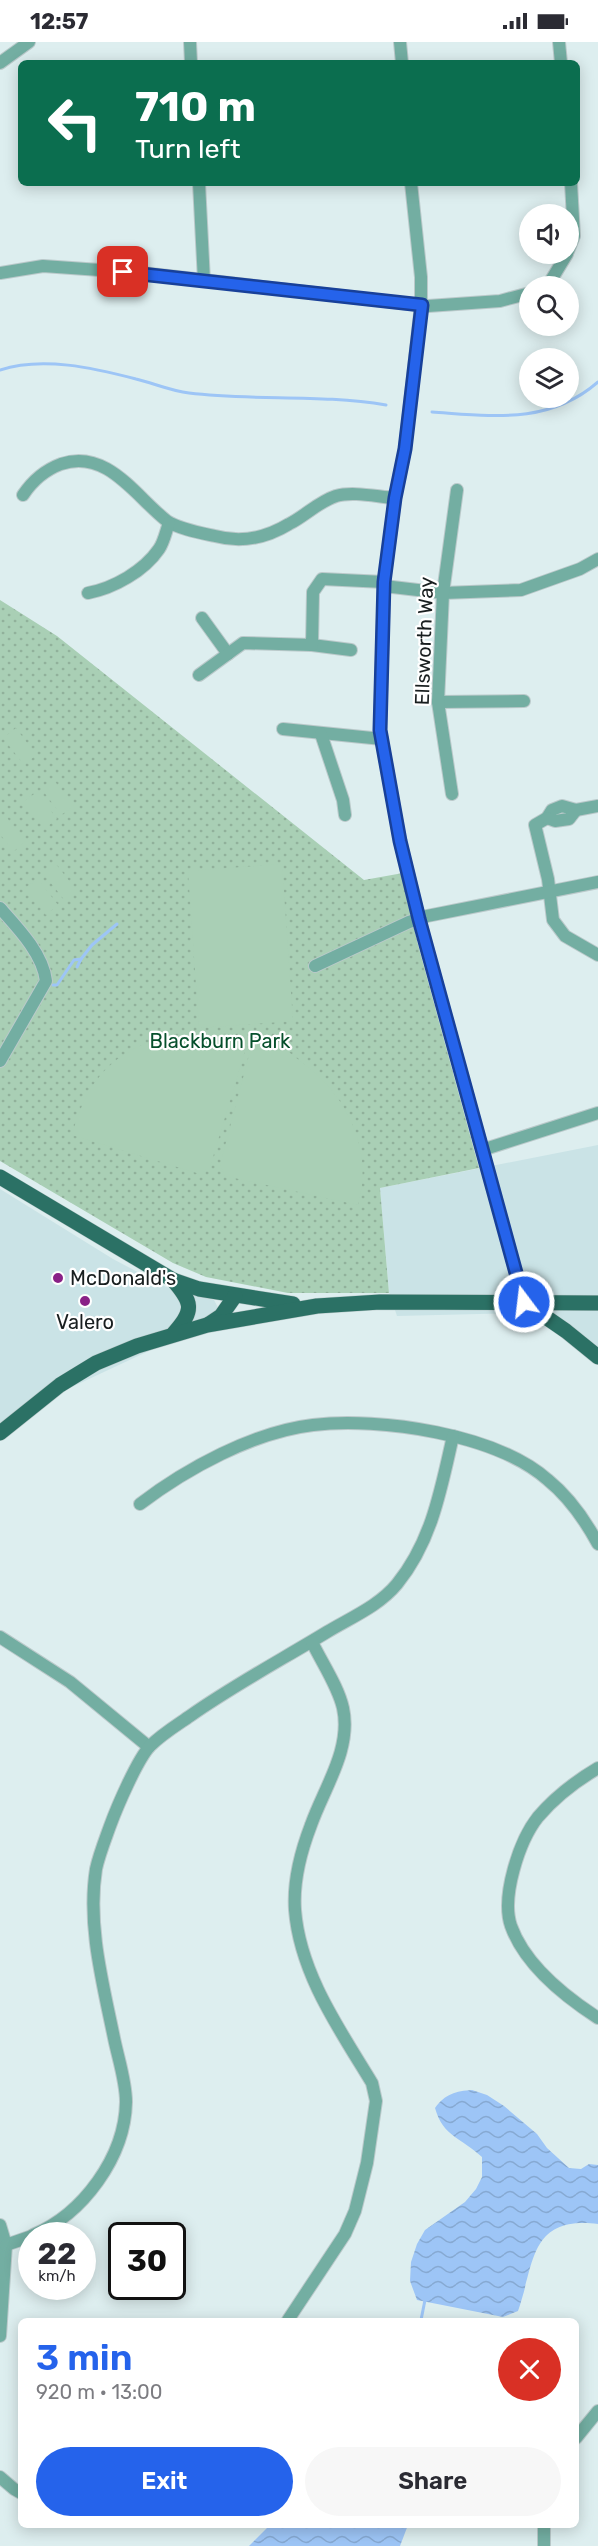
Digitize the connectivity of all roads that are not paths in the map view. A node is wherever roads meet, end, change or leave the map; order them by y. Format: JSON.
{"nodes":[{"id":1,"x":29,"y":42,"type":"edge"},
{"id":2,"x":190,"y":42,"type":"edge"},
{"id":3,"x":400,"y":42,"type":"edge"},
{"id":4,"x":560,"y":42,"type":"edge"},
{"id":5,"x":192,"y":60,"type":"edge"},
{"id":6,"x":402,"y":60,"type":"edge"},
{"id":7,"x":561,"y":60,"type":"edge"},
{"id":8,"x":0,"y":63,"type":"edge"},
{"id":9,"x":199,"y":186,"type":"edge"},
{"id":10,"x":411,"y":186,"type":"edge"},
{"id":11,"x":571,"y":186,"type":"edge"},
{"id":12,"x":572,"y":204,"type":"edge"},
{"id":13,"x":0,"y":273,"type":"edge"},
{"id":14,"x":204,"y":281,"type":"junction"},
{"id":15,"x":519,"y":296,"type":"edge"},
{"id":16,"x":422,"y":305,"type":"junction"},
{"id":17,"x":457,"y":490,"type":"dead end"},
{"id":18,"x":23,"y":495,"type":"dead end"},
{"id":19,"x":395,"y":498,"type":"junction"},
{"id":20,"x":169,"y":523,"type":"junction"},
{"id":21,"x":598,"y":559,"type":"edge"},
{"id":22,"x":384,"y":584,"type":"junction"},
{"id":23,"x":88,"y":593,"type":"dead end"},
{"id":24,"x":443,"y":593,"type":"junction"},
{"id":25,"x":202,"y":618,"type":"dead end"},
{"id":26,"x":312,"y":645,"type":"junction"},
{"id":27,"x":351,"y":650,"type":"dead end"},
{"id":28,"x":228,"y":654,"type":"junction"},
{"id":29,"x":199,"y":675,"type":"dead end"},
{"id":30,"x":524,"y":701,"type":"dead end"},
{"id":31,"x":438,"y":702,"type":"junction"},
{"id":32,"x":283,"y":729,"type":"dead end"},
{"id":33,"x":321,"y":734,"type":"junction"},
{"id":34,"x":381,"y":739,"type":"junction"},
{"id":35,"x":452,"y":794,"type":"dead end"},
{"id":36,"x":598,"y":806,"type":"edge"},
{"id":37,"x":345,"y":815,"type":"dead end"},
{"id":38,"x":598,"y":882,"type":"edge"},
{"id":39,"x":549,"y":892,"type":"junction"},
{"id":40,"x":0,"y":908,"type":"edge"},
{"id":41,"x":419,"y":919,"type":"junction"},
{"id":42,"x":598,"y":955,"type":"edge"},
{"id":43,"x":315,"y":966,"type":"dead end"},
{"id":44,"x":0,"y":1061,"type":"edge"},
{"id":45,"x":598,"y":1113,"type":"edge"},
{"id":46,"x":482,"y":1150,"type":"junction"},
{"id":47,"x":0,"y":1177,"type":"edge"},
{"id":48,"x":173,"y":1280,"type":"junction"},
{"id":49,"x":235,"y":1296,"type":"junction"},
{"id":50,"x":524,"y":1302,"type":"junction"},
{"id":51,"x":598,"y":1303,"type":"edge"},
{"id":52,"x":317,"y":1306,"type":"junction"},
{"id":53,"x":207,"y":1325,"type":"junction"},
{"id":54,"x":566,"y":1331,"type":"junction"},
{"id":55,"x":174,"y":1333,"type":"junction"},
{"id":56,"x":598,"y":1347,"type":"edge"},
{"id":57,"x":598,"y":1357,"type":"edge"},
{"id":58,"x":0,"y":1432,"type":"edge"},
{"id":59,"x":453,"y":1436,"type":"junction"},
{"id":60,"x":140,"y":1504,"type":"dead end"},
{"id":61,"x":598,"y":1544,"type":"edge"},
{"id":62,"x":0,"y":1637,"type":"edge"},
{"id":63,"x":312,"y":1642,"type":"junction"},
{"id":64,"x":149,"y":1747,"type":"junction"},
{"id":65,"x":598,"y":1768,"type":"edge"},
{"id":66,"x":598,"y":2018,"type":"edge"},
{"id":67,"x":55,"y":2222,"type":"edge"},
{"id":68,"x":0,"y":2225,"type":"edge"},
{"id":69,"x":18,"y":2240,"type":"edge"},
{"id":70,"x":6,"y":2245,"type":"junction"},
{"id":71,"x":289,"y":2318,"type":"edge"},
{"id":72,"x":0,"y":2336,"type":"edge"},
{"id":73,"x":598,"y":2411,"type":"edge"},
{"id":74,"x":579,"y":2434,"type":"edge"},
{"id":75,"x":0,"y":2477,"type":"edge"},
{"id":76,"x":18,"y":2492,"type":"edge"},
{"id":77,"x":544,"y":2528,"type":"edge"},
{"id":78,"x":544,"y":2546,"type":"edge"}],
"edges":[{"from":1,"to":8,"type":"street"},
{"from":2,"to":5,"type":"street"},
{"from":3,"to":6,"type":"street"},
{"from":4,"to":7,"type":"street"},
{"from":9,"to":14,"type":"street"},
{"from":10,"to":16,"type":"street"},
{"from":11,"to":12,"type":"street"},
{"from":13,"to":14,"type":"street"},
{"from":14,"to":16,"type":"street"},
{"from":15,"to":16,"type":"street"},
{"from":16,"to":19,"type":"street"},
{"from":17,"to":24,"type":"street","name":"Ellsworth Way"},
{"from":18,"to":20,"type":"street"},
{"from":19,"to":20,"type":"street"},
{"from":19,"to":22,"type":"street"},
{"from":20,"to":23,"type":"street"},
{"from":21,"to":24,"type":"street"},
{"from":22,"to":24,"type":"street"},
{"from":22,"to":26,"type":"street"},
{"from":22,"to":34,"type":"street"},
{"from":24,"to":31,"type":"street","name":"Ellsworth Way"},
{"from":25,"to":28,"type":"street"},
{"from":26,"to":27,"type":"street"},
{"from":26,"to":28,"type":"street"},
{"from":28,"to":29,"type":"street"},
{"from":30,"to":31,"type":"street"},
{"from":31,"to":35,"type":"street","name":"Ellsworth Way"},
{"from":32,"to":33,"type":"street"},
{"from":33,"to":34,"type":"street"},
{"from":33,"to":37,"type":"street"},
{"from":34,"to":41,"type":"street"},
{"from":36,"to":39,"type":"street"},
{"from":38,"to":39,"type":"street"},
{"from":39,"to":41,"type":"street"},
{"from":39,"to":42,"type":"street"},
{"from":40,"to":44,"type":"street"},
{"from":41,"to":43,"type":"street"},
{"from":41,"to":46,"type":"street"},
{"from":45,"to":46,"type":"street"},
{"from":46,"to":50,"type":"street"},
{"from":47,"to":48,"type":"main road"},
{"from":48,"to":49,"type":"main road"},
{"from":48,"to":55,"type":"main road"},
{"from":49,"to":52,"type":"main road"},
{"from":49,"to":53,"type":"main road"},
{"from":50,"to":51,"type":"main road"},
{"from":50,"to":52,"type":"main road"},
{"from":50,"to":54,"type":"main road"},
{"from":52,"to":53,"type":"main road"},
{"from":53,"to":55,"type":"main road"},
{"from":54,"to":56,"type":"main road"},
{"from":54,"to":57,"type":"main road"},
{"from":55,"to":58,"type":"main road"},
{"from":59,"to":60,"type":"street"},
{"from":59,"to":61,"type":"street"},
{"from":59,"to":63,"type":"street"},
{"from":62,"to":64,"type":"street"},
{"from":63,"to":64,"type":"street"},
{"from":63,"to":71,"type":"street"},
{"from":64,"to":67,"type":"street"},
{"from":65,"to":66,"type":"street"},
{"from":68,"to":70,"type":"street"},
{"from":69,"to":70,"type":"street"},
{"from":70,"to":72,"type":"street"},
{"from":73,"to":74,"type":"street"},
{"from":75,"to":76,"type":"street"},
{"from":77,"to":78,"type":"street"}]}
